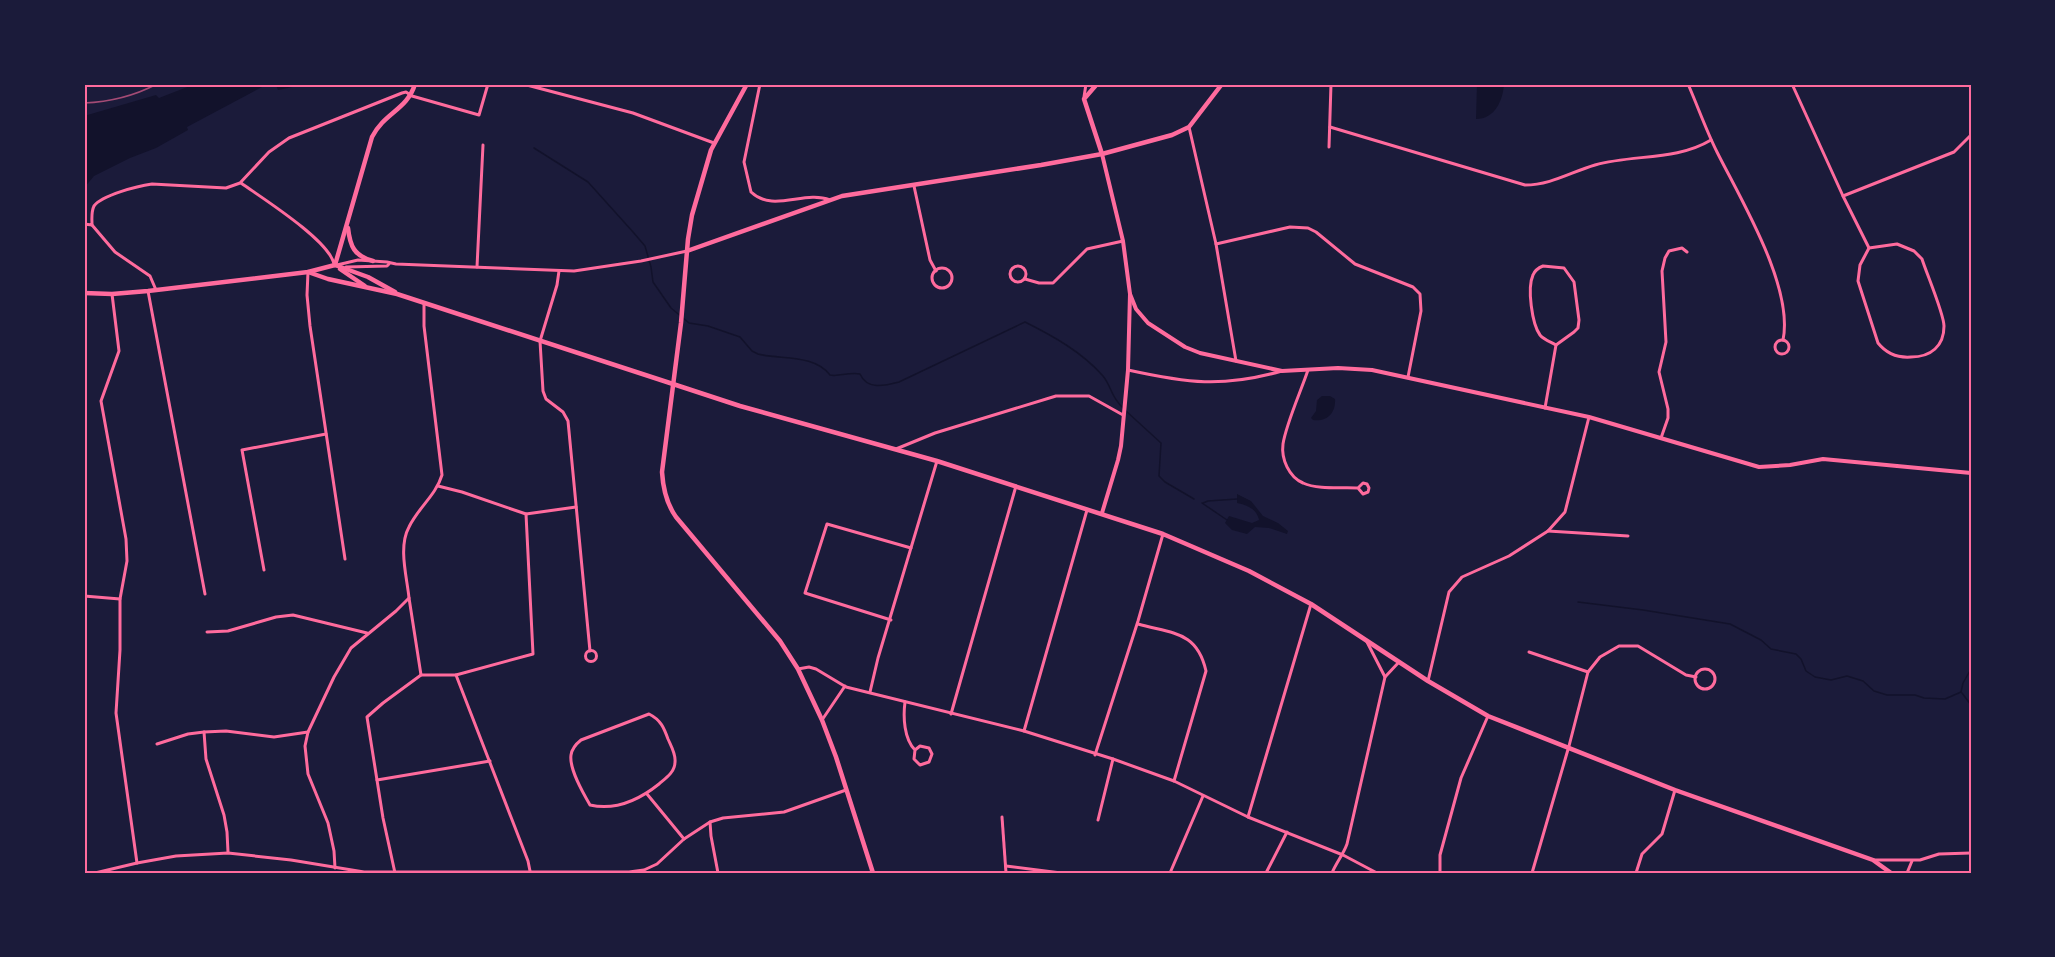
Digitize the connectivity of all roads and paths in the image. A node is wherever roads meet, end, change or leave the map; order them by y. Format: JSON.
{"nodes":[{"id":1,"x":416,"y":84,"type":"edge"},
{"id":2,"x":488,"y":84,"type":"edge"},
{"id":3,"x":523,"y":84,"type":"edge"},
{"id":4,"x":747,"y":84,"type":"edge"},
{"id":5,"x":760,"y":84,"type":"edge"},
{"id":6,"x":1086,"y":84,"type":"edge"},
{"id":7,"x":1096,"y":84,"type":"edge"},
{"id":8,"x":1222,"y":84,"type":"edge"},
{"id":9,"x":1331,"y":84,"type":"edge"},
{"id":10,"x":1688,"y":84,"type":"edge"},
{"id":11,"x":1792,"y":84,"type":"edge"},
{"id":12,"x":412,"y":96,"type":"junction"},
{"id":13,"x":1084,"y":99,"type":"junction"},
{"id":14,"x":1189,"y":127,"type":"junction"},
{"id":15,"x":1330,"y":128,"type":"junction"},
{"id":16,"x":1971,"y":135,"type":"edge"},
{"id":17,"x":1711,"y":140,"type":"junction"},
{"id":18,"x":714,"y":143,"type":"junction"},
{"id":19,"x":483,"y":145,"type":"dead end"},
{"id":20,"x":1329,"y":147,"type":"dead end"},
{"id":21,"x":1102,"y":154,"type":"junction"},
{"id":22,"x":240,"y":183,"type":"junction"},
{"id":23,"x":914,"y":184,"type":"junction"},
{"id":24,"x":1843,"y":196,"type":"junction"},
{"id":25,"x":830,"y":200,"type":"junction"},
{"id":26,"x":84,"y":224,"type":"edge"},
{"id":27,"x":92,"y":225,"type":"junction"},
{"id":28,"x":347,"y":225,"type":"junction"},
{"id":29,"x":1123,"y":242,"type":"junction"},
{"id":30,"x":1216,"y":244,"type":"junction"},
{"id":31,"x":1869,"y":248,"type":"junction"},
{"id":32,"x":687,"y":251,"type":"junction"},
{"id":33,"x":1687,"y":252,"type":"dead end"},
{"id":34,"x":373,"y":261,"type":"junction"},
{"id":35,"x":389,"y":264,"type":"junction"},
{"id":36,"x":335,"y":265,"type":"junction"},
{"id":37,"x":477,"y":267,"type":"junction"},
{"id":38,"x":559,"y":271,"type":"junction"},
{"id":39,"x":936,"y":271,"type":"junction"},
{"id":40,"x":308,"y":272,"type":"junction"},
{"id":41,"x":1025,"y":279,"type":"junction"},
{"id":42,"x":367,"y":288,"type":"junction"},
{"id":43,"x":156,"y":290,"type":"junction"},
{"id":44,"x":148,"y":291,"type":"junction"},
{"id":45,"x":84,"y":293,"type":"edge"},
{"id":46,"x":112,"y":294,"type":"junction"},
{"id":47,"x":398,"y":294,"type":"junction"},
{"id":48,"x":1130,"y":294,"type":"junction"},
{"id":49,"x":424,"y":303,"type":"junction"},
{"id":50,"x":1784,"y":340,"type":"junction"},
{"id":51,"x":540,"y":341,"type":"junction"},
{"id":52,"x":1556,"y":345,"type":"junction"},
{"id":53,"x":1237,"y":362,"type":"junction"},
{"id":54,"x":1128,"y":370,"type":"junction"},
{"id":55,"x":1308,"y":370,"type":"junction"},
{"id":56,"x":1282,"y":371,"type":"junction"},
{"id":57,"x":1408,"y":377,"type":"junction"},
{"id":58,"x":673,"y":384,"type":"junction"},
{"id":59,"x":1545,"y":408,"type":"junction"},
{"id":60,"x":1123,"y":414,"type":"junction"},
{"id":61,"x":1589,"y":417,"type":"junction"},
{"id":62,"x":326,"y":434,"type":"junction"},
{"id":63,"x":1662,"y":438,"type":"junction"},
{"id":64,"x":896,"y":449,"type":"junction"},
{"id":65,"x":937,"y":460,"type":"junction"},
{"id":66,"x":1971,"y":473,"type":"edge"},
{"id":67,"x":438,"y":486,"type":"junction"},
{"id":68,"x":1016,"y":486,"type":"junction"},
{"id":69,"x":1358,"y":488,"type":"dead end"},
{"id":70,"x":576,"y":507,"type":"junction"},
{"id":71,"x":1088,"y":509,"type":"junction"},
{"id":72,"x":1102,"y":513,"type":"junction"},
{"id":73,"x":526,"y":514,"type":"junction"},
{"id":74,"x":1548,"y":531,"type":"junction"},
{"id":75,"x":1163,"y":534,"type":"junction"},
{"id":76,"x":1628,"y":536,"type":"dead end"},
{"id":77,"x":911,"y":548,"type":"junction"},
{"id":78,"x":345,"y":559,"type":"dead end"},
{"id":79,"x":264,"y":570,"type":"dead end"},
{"id":80,"x":205,"y":594,"type":"dead end"},
{"id":81,"x":84,"y":596,"type":"edge"},
{"id":82,"x":120,"y":598,"type":"junction"},
{"id":83,"x":409,"y":598,"type":"junction"},
{"id":84,"x":1311,"y":604,"type":"junction"},
{"id":85,"x":891,"y":620,"type":"junction"},
{"id":86,"x":1137,"y":624,"type":"junction"},
{"id":87,"x":207,"y":632,"type":"dead end"},
{"id":88,"x":368,"y":633,"type":"junction"},
{"id":89,"x":1366,"y":641,"type":"junction"},
{"id":90,"x":590,"y":651,"type":"dead end"},
{"id":91,"x":1529,"y":652,"type":"dead end"},
{"id":92,"x":1400,"y":662,"type":"junction"},
{"id":93,"x":798,"y":669,"type":"junction"},
{"id":94,"x":1588,"y":672,"type":"junction"},
{"id":95,"x":421,"y":675,"type":"junction"},
{"id":96,"x":456,"y":675,"type":"junction"},
{"id":97,"x":1385,"y":677,"type":"junction"},
{"id":98,"x":1696,"y":677,"type":"junction"},
{"id":99,"x":1428,"y":681,"type":"junction"},
{"id":100,"x":845,"y":686,"type":"junction"},
{"id":101,"x":870,"y":692,"type":"junction"},
{"id":102,"x":905,"y":702,"type":"junction"},
{"id":103,"x":951,"y":714,"type":"junction"},
{"id":104,"x":1488,"y":716,"type":"junction"},
{"id":105,"x":822,"y":720,"type":"junction"},
{"id":106,"x":1024,"y":731,"type":"junction"},
{"id":107,"x":204,"y":732,"type":"junction"},
{"id":108,"x":308,"y":732,"type":"junction"},
{"id":109,"x":157,"y":744,"type":"dead end"},
{"id":110,"x":1569,"y":746,"type":"junction"},
{"id":111,"x":915,"y":750,"type":"junction"},
{"id":112,"x":1095,"y":755,"type":"junction"},
{"id":113,"x":1113,"y":759,"type":"junction"},
{"id":114,"x":490,"y":761,"type":"junction"},
{"id":115,"x":376,"y":780,"type":"junction"},
{"id":116,"x":1173,"y":782,"type":"junction"},
{"id":117,"x":848,"y":789,"type":"junction"},
{"id":118,"x":1675,"y":790,"type":"junction"},
{"id":119,"x":647,"y":794,"type":"junction"},
{"id":120,"x":1203,"y":796,"type":"junction"},
{"id":121,"x":1002,"y":817,"type":"dead end"},
{"id":122,"x":1248,"y":817,"type":"junction"},
{"id":123,"x":1098,"y":820,"type":"dead end"},
{"id":124,"x":710,"y":822,"type":"junction"},
{"id":125,"x":1287,"y":832,"type":"junction"},
{"id":126,"x":684,"y":839,"type":"junction"},
{"id":127,"x":228,"y":853,"type":"junction"},
{"id":128,"x":1971,"y":853,"type":"edge"},
{"id":129,"x":1343,"y":855,"type":"junction"},
{"id":130,"x":1873,"y":860,"type":"junction"},
{"id":131,"x":1912,"y":861,"type":"junction"},
{"id":132,"x":137,"y":863,"type":"junction"},
{"id":133,"x":1006,"y":866,"type":"junction"},
{"id":134,"x":335,"y":868,"type":"junction"},
{"id":135,"x":530,"y":871,"type":"junction"},
{"id":136,"x":95,"y":873,"type":"edge"},
{"id":137,"x":395,"y":873,"type":"edge"},
{"id":138,"x":432,"y":873,"type":"edge"},
{"id":139,"x":718,"y":873,"type":"edge"},
{"id":140,"x":873,"y":873,"type":"edge"},
{"id":141,"x":1006,"y":873,"type":"edge"},
{"id":142,"x":1061,"y":873,"type":"edge"},
{"id":143,"x":1170,"y":873,"type":"edge"},
{"id":144,"x":1266,"y":873,"type":"edge"},
{"id":145,"x":1332,"y":873,"type":"edge"},
{"id":146,"x":1377,"y":873,"type":"edge"},
{"id":147,"x":1440,"y":873,"type":"edge"},
{"id":148,"x":1532,"y":873,"type":"edge"},
{"id":149,"x":1636,"y":873,"type":"edge"},
{"id":150,"x":1891,"y":873,"type":"edge"},
{"id":151,"x":1907,"y":873,"type":"edge"}],
"edges":[{"from":1,"to":12,"type":"main road"},
{"from":2,"to":12,"type":"street"},
{"from":3,"to":18,"type":"street"},
{"from":4,"to":18,"type":"main road"},
{"from":5,"to":25,"type":"street"},
{"from":6,"to":13,"type":"street"},
{"from":7,"to":13,"type":"main road"},
{"from":8,"to":14,"type":"main road"},
{"from":9,"to":15,"type":"street"},
{"from":10,"to":17,"type":"street"},
{"from":11,"to":24,"type":"street"},
{"from":12,"to":22,"type":"street"},
{"from":12,"to":28,"type":"main road"},
{"from":13,"to":21,"type":"main road"},
{"from":14,"to":21,"type":"main road"},
{"from":14,"to":30,"type":"street"},
{"from":15,"to":17,"type":"street"},
{"from":15,"to":20,"type":"street"},
{"from":16,"to":24,"type":"street"},
{"from":17,"to":50,"type":"street"},
{"from":18,"to":32,"type":"main road"},
{"from":19,"to":37,"type":"street"},
{"from":21,"to":23,"type":"main road"},
{"from":21,"to":29,"type":"street"},
{"from":22,"to":27,"type":"street"},
{"from":22,"to":36,"type":"street"},
{"from":23,"to":25,"type":"main road"},
{"from":23,"to":39,"type":"street"},
{"from":24,"to":31,"type":"street"},
{"from":25,"to":32,"type":"main road"},
{"from":26,"to":27,"type":"street"},
{"from":27,"to":43,"type":"street"},
{"from":28,"to":34,"type":"main road"},
{"from":28,"to":36,"type":"main road"},
{"from":29,"to":41,"type":"street"},
{"from":29,"to":48,"type":"street"},
{"from":30,"to":53,"type":"street"},
{"from":30,"to":57,"type":"street"},
{"from":31,"to":31,"type":"street"},
{"from":32,"to":38,"type":"street"},
{"from":32,"to":58,"type":"main road"},
{"from":33,"to":63,"type":"street"},
{"from":34,"to":35,"type":"street"},
{"from":34,"to":36,"type":"street"},
{"from":35,"to":36,"type":"street"},
{"from":35,"to":37,"type":"street"},
{"from":36,"to":40,"type":"main road"},
{"from":36,"to":42,"type":"main road"},
{"from":36,"to":47,"type":"main road"},
{"from":37,"to":38,"type":"street"},
{"from":38,"to":51,"type":"street"},
{"from":39,"to":39,"type":"street"},
{"from":40,"to":42,"type":"main road"},
{"from":40,"to":43,"type":"main road"},
{"from":40,"to":62,"type":"street"},
{"from":41,"to":41,"type":"street"},
{"from":42,"to":47,"type":"main road"},
{"from":43,"to":44,"type":"main road"},
{"from":44,"to":46,"type":"main road"},
{"from":44,"to":80,"type":"street"},
{"from":45,"to":46,"type":"main road"},
{"from":46,"to":82,"type":"street"},
{"from":47,"to":49,"type":"main road"},
{"from":48,"to":53,"type":"street"},
{"from":48,"to":54,"type":"street"},
{"from":49,"to":51,"type":"main road"},
{"from":49,"to":67,"type":"street"},
{"from":50,"to":50,"type":"street"},
{"from":51,"to":58,"type":"main road"},
{"from":51,"to":70,"type":"street"},
{"from":52,"to":52,"type":"street"},
{"from":52,"to":59,"type":"street"},
{"from":53,"to":56,"type":"street"},
{"from":54,"to":56,"type":"street"},
{"from":54,"to":60,"type":"street"},
{"from":55,"to":56,"type":"street"},
{"from":55,"to":57,"type":"street"},
{"from":55,"to":69,"type":"street"},
{"from":57,"to":59,"type":"street"},
{"from":58,"to":64,"type":"main road"},
{"from":58,"to":93,"type":"main road"},
{"from":59,"to":61,"type":"street"},
{"from":60,"to":64,"type":"street"},
{"from":60,"to":72,"type":"street"},
{"from":61,"to":63,"type":"street"},
{"from":61,"to":74,"type":"street"},
{"from":62,"to":78,"type":"street"},
{"from":62,"to":79,"type":"street"},
{"from":63,"to":66,"type":"street"},
{"from":64,"to":65,"type":"main road"},
{"from":65,"to":68,"type":"main road"},
{"from":65,"to":77,"type":"street"},
{"from":67,"to":73,"type":"street"},
{"from":67,"to":83,"type":"street"},
{"from":68,"to":71,"type":"main road"},
{"from":68,"to":103,"type":"street"},
{"from":70,"to":73,"type":"street"},
{"from":70,"to":90,"type":"street"},
{"from":71,"to":72,"type":"main road"},
{"from":71,"to":106,"type":"street"},
{"from":72,"to":75,"type":"main road"},
{"from":73,"to":96,"type":"street"},
{"from":74,"to":76,"type":"street"},
{"from":74,"to":99,"type":"street"},
{"from":75,"to":84,"type":"main road"},
{"from":75,"to":86,"type":"street"},
{"from":77,"to":85,"type":"street"},
{"from":77,"to":85,"type":"street"},
{"from":81,"to":82,"type":"street"},
{"from":82,"to":132,"type":"street"},
{"from":83,"to":88,"type":"street"},
{"from":83,"to":95,"type":"street"},
{"from":84,"to":89,"type":"main road"},
{"from":84,"to":122,"type":"street"},
{"from":85,"to":101,"type":"street"},
{"from":86,"to":112,"type":"street"},
{"from":86,"to":116,"type":"street"},
{"from":87,"to":88,"type":"street"},
{"from":88,"to":108,"type":"street"},
{"from":89,"to":92,"type":"main road"},
{"from":89,"to":97,"type":"street"},
{"from":91,"to":94,"type":"street"},
{"from":92,"to":97,"type":"street"},
{"from":92,"to":99,"type":"main road"},
{"from":93,"to":100,"type":"street"},
{"from":93,"to":105,"type":"main road"},
{"from":94,"to":98,"type":"street"},
{"from":94,"to":110,"type":"street"},
{"from":95,"to":96,"type":"street"},
{"from":95,"to":115,"type":"street"},
{"from":96,"to":114,"type":"street"},
{"from":97,"to":129,"type":"street"},
{"from":98,"to":98,"type":"street"},
{"from":99,"to":104,"type":"main road"},
{"from":100,"to":101,"type":"street"},
{"from":100,"to":105,"type":"street"},
{"from":101,"to":102,"type":"street"},
{"from":102,"to":103,"type":"street"},
{"from":102,"to":111,"type":"street"},
{"from":103,"to":106,"type":"street"},
{"from":104,"to":110,"type":"main road"},
{"from":104,"to":147,"type":"street"},
{"from":105,"to":117,"type":"main road"},
{"from":106,"to":112,"type":"street"},
{"from":107,"to":108,"type":"street"},
{"from":107,"to":109,"type":"street"},
{"from":107,"to":127,"type":"street"},
{"from":108,"to":134,"type":"street"},
{"from":110,"to":118,"type":"main road"},
{"from":110,"to":148,"type":"street"},
{"from":111,"to":111,"type":"street"},
{"from":112,"to":113,"type":"street"},
{"from":113,"to":116,"type":"street"},
{"from":113,"to":123,"type":"street"},
{"from":114,"to":115,"type":"street"},
{"from":114,"to":135,"type":"street"},
{"from":115,"to":137,"type":"street"},
{"from":116,"to":120,"type":"street"},
{"from":117,"to":124,"type":"street"},
{"from":117,"to":140,"type":"main road"},
{"from":118,"to":130,"type":"main road"},
{"from":118,"to":149,"type":"street"},
{"from":119,"to":119,"type":"street"},
{"from":119,"to":126,"type":"street"},
{"from":120,"to":122,"type":"street"},
{"from":120,"to":143,"type":"street"},
{"from":121,"to":133,"type":"street"},
{"from":122,"to":125,"type":"street"},
{"from":124,"to":126,"type":"street"},
{"from":124,"to":139,"type":"street"},
{"from":125,"to":129,"type":"street"},
{"from":125,"to":144,"type":"street"},
{"from":126,"to":135,"type":"street"},
{"from":127,"to":132,"type":"street"},
{"from":127,"to":134,"type":"street"},
{"from":128,"to":131,"type":"street"},
{"from":129,"to":145,"type":"street"},
{"from":129,"to":146,"type":"street"},
{"from":130,"to":131,"type":"street"},
{"from":130,"to":150,"type":"main road"},
{"from":131,"to":151,"type":"street"},
{"from":132,"to":136,"type":"street"},
{"from":133,"to":141,"type":"street"},
{"from":133,"to":142,"type":"street"},
{"from":134,"to":137,"type":"street"},
{"from":135,"to":138,"type":"street"},
{"from":137,"to":138,"type":"street"}]}
